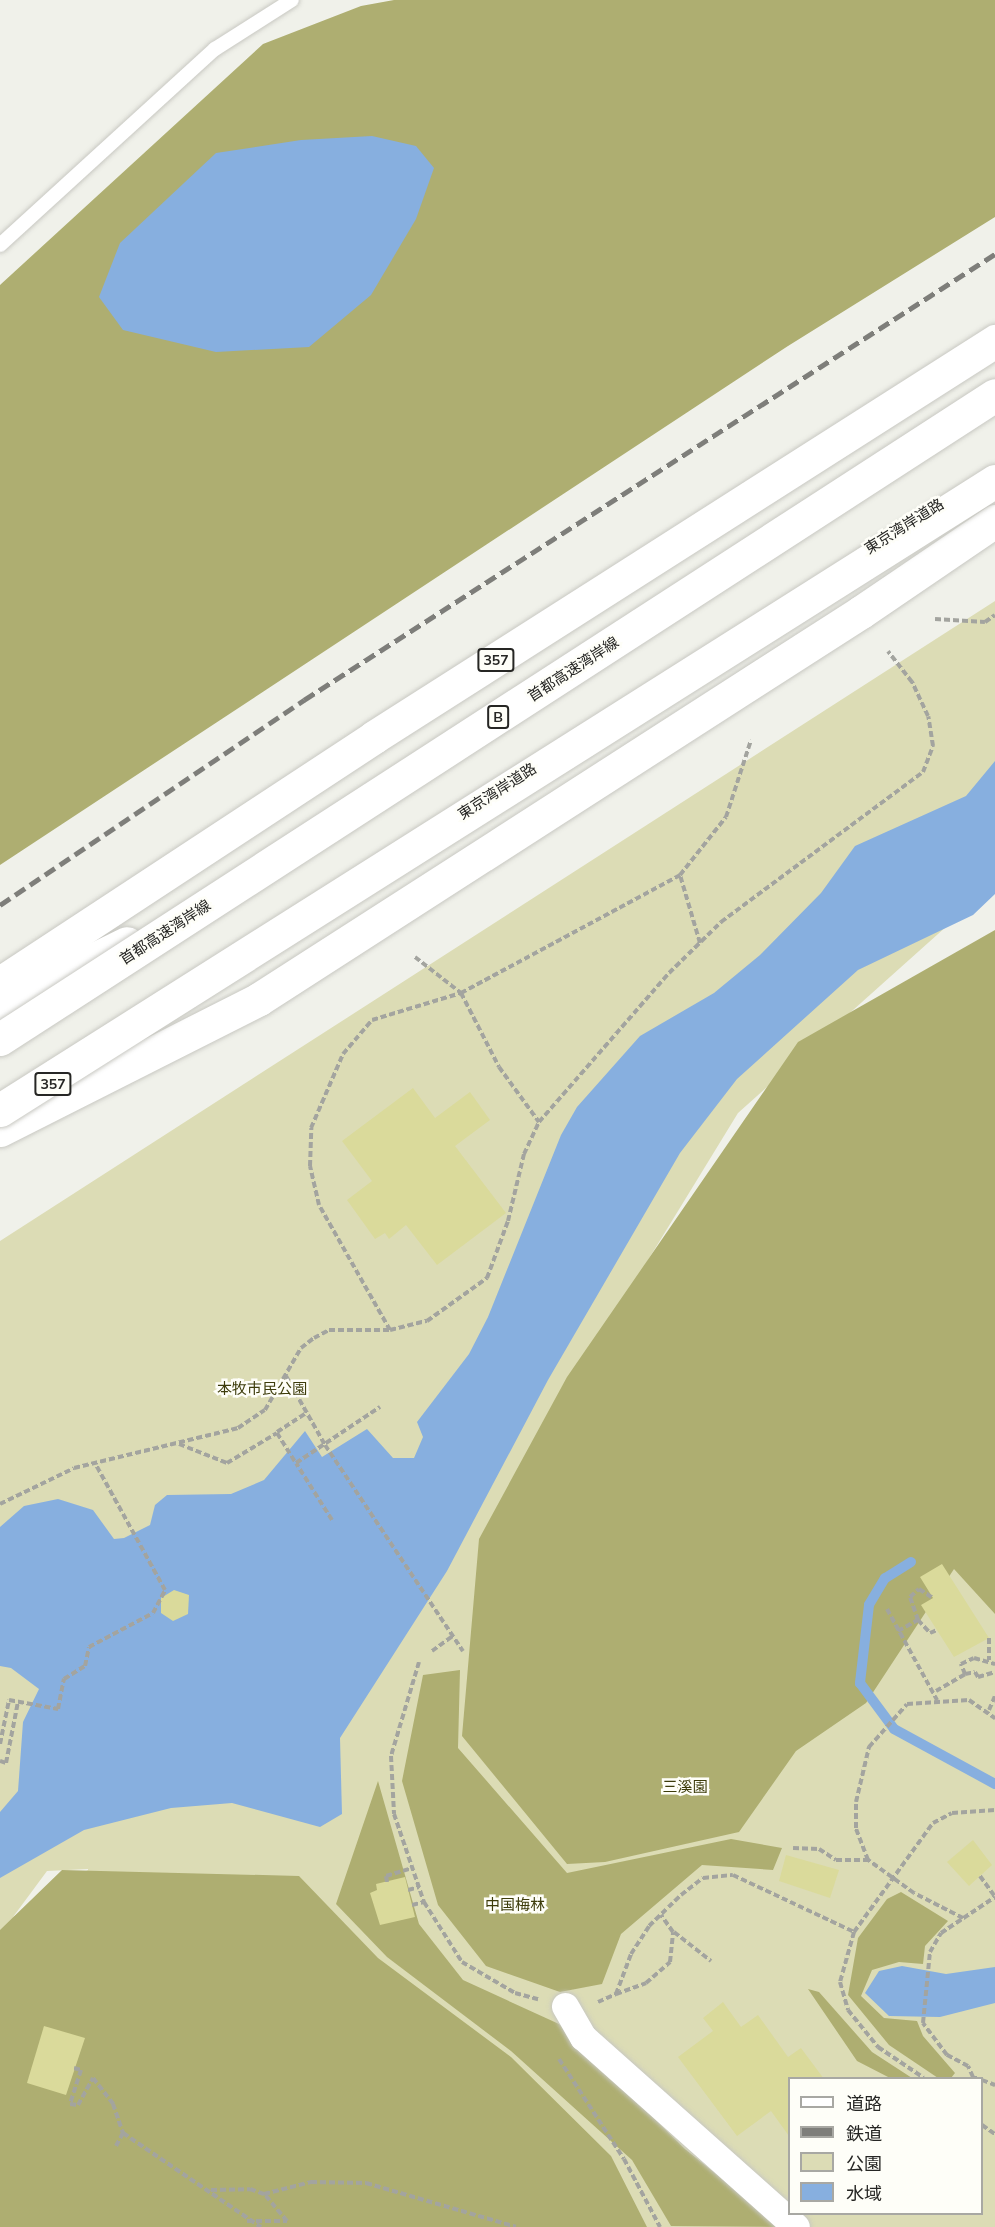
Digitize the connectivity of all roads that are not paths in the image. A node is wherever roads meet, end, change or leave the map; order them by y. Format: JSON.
{"nodes":[{"id":1,"x":292,"y":0,"type":"edge"},
{"id":2,"x":0,"y":245,"type":"edge"},
{"id":3,"x":995,"y":341,"type":"edge"},
{"id":4,"x":995,"y":395,"type":"edge"},
{"id":5,"x":995,"y":405,"type":"edge"},
{"id":6,"x":995,"y":466,"type":"edge"},
{"id":7,"x":995,"y":481,"type":"edge"},
{"id":8,"x":995,"y":521,"type":"edge"},
{"id":9,"x":0,"y":983,"type":"edge"},
{"id":10,"x":0,"y":1005,"type":"edge"},
{"id":11,"x":0,"y":1039,"type":"edge"},
{"id":12,"x":0,"y":1110,"type":"edge"},
{"id":13,"x":0,"y":1119,"type":"edge"},
{"id":14,"x":0,"y":1130,"type":"edge"},
{"id":15,"x":565,"y":2006,"type":"road end"},
{"id":16,"x":796,"y":2227,"type":"edge"}],
"edges":[{"from":1,"to":2,"type":"lane"},
{"from":3,"to":9,"type":"highway","number":"357"},
{"from":4,"to":11,"type":"highway","name":"首都高速湾岸線","number":"B","bridge":true},
{"from":5,"to":10,"type":"highway","bridge":true},
{"from":6,"to":13,"type":"highway","name":"東京湾岸道路","number":"357","bridge":true},
{"from":7,"to":12,"type":"highway","bridge":true},
{"from":8,"to":14,"type":"highway","number":"357"},
{"from":15,"to":16,"type":"street"}]}
